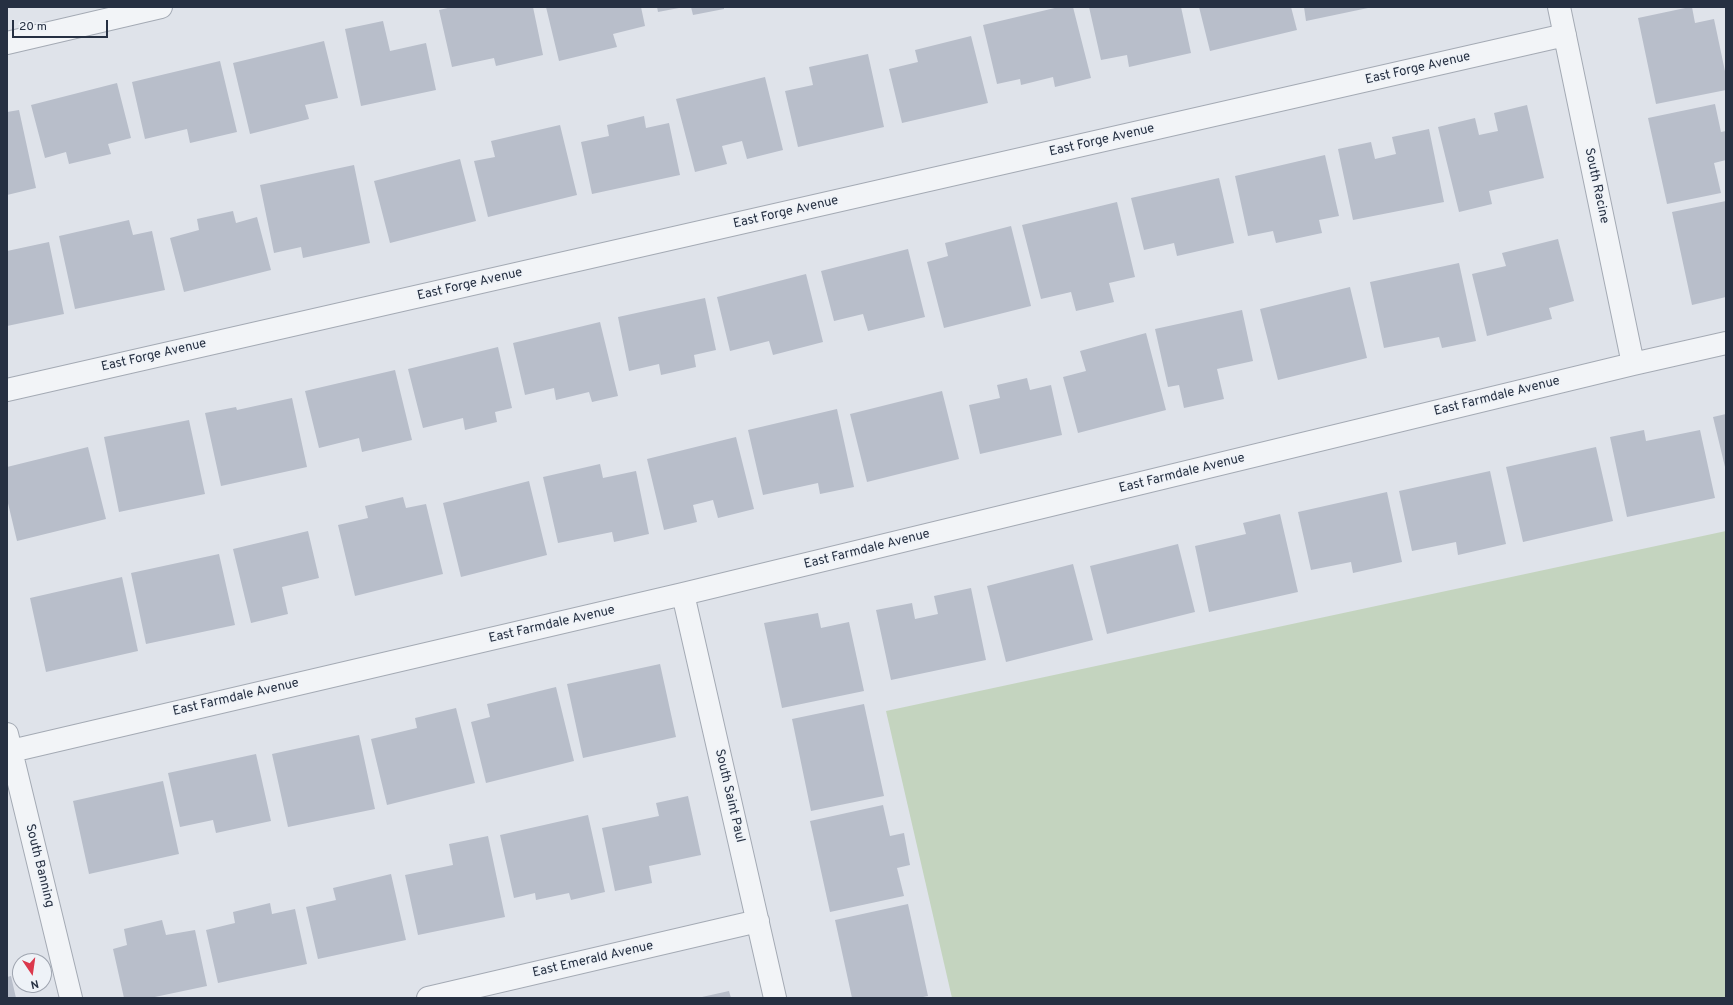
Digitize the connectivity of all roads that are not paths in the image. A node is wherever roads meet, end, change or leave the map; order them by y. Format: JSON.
{"nodes":[{"id":1,"x":160,"y":7,"type":"edge"},
{"id":2,"x":1559,"y":7,"type":"edge"},
{"id":3,"x":1565,"y":35,"type":"junction"},
{"id":4,"x":7,"y":43,"type":"edge"},
{"id":5,"x":1726,"y":343,"type":"edge"},
{"id":6,"x":1633,"y":364,"type":"junction"},
{"id":7,"x":7,"y":390,"type":"edge"},
{"id":8,"x":683,"y":594,"type":"junction"},
{"id":9,"x":8,"y":745,"type":"edge"},
{"id":10,"x":758,"y":921,"type":"junction"},
{"id":11,"x":71,"y":998,"type":"edge"},
{"id":12,"x":428,"y":998,"type":"edge"},
{"id":13,"x":776,"y":998,"type":"edge"}],
"edges":[{"from":1,"to":4,"type":"street"},
{"from":2,"to":3,"type":"street","name":"South Racine"},
{"from":3,"to":6,"type":"street","name":"South Racine"},
{"from":3,"to":7,"type":"street","name":"East Forge Avenue"},
{"from":5,"to":6,"type":"street","name":"East Farmdale Avenue"},
{"from":6,"to":8,"type":"street","name":"East Farmdale Avenue"},
{"from":8,"to":9,"type":"street","name":"East Farmdale Avenue"},
{"from":8,"to":10,"type":"street","name":"South Saint Paul"},
{"from":9,"to":11,"type":"street","name":"South Banning"},
{"from":10,"to":12,"type":"street","name":"East Emerald Avenue"},
{"from":10,"to":13,"type":"street","name":"South Saint Paul"}]}
